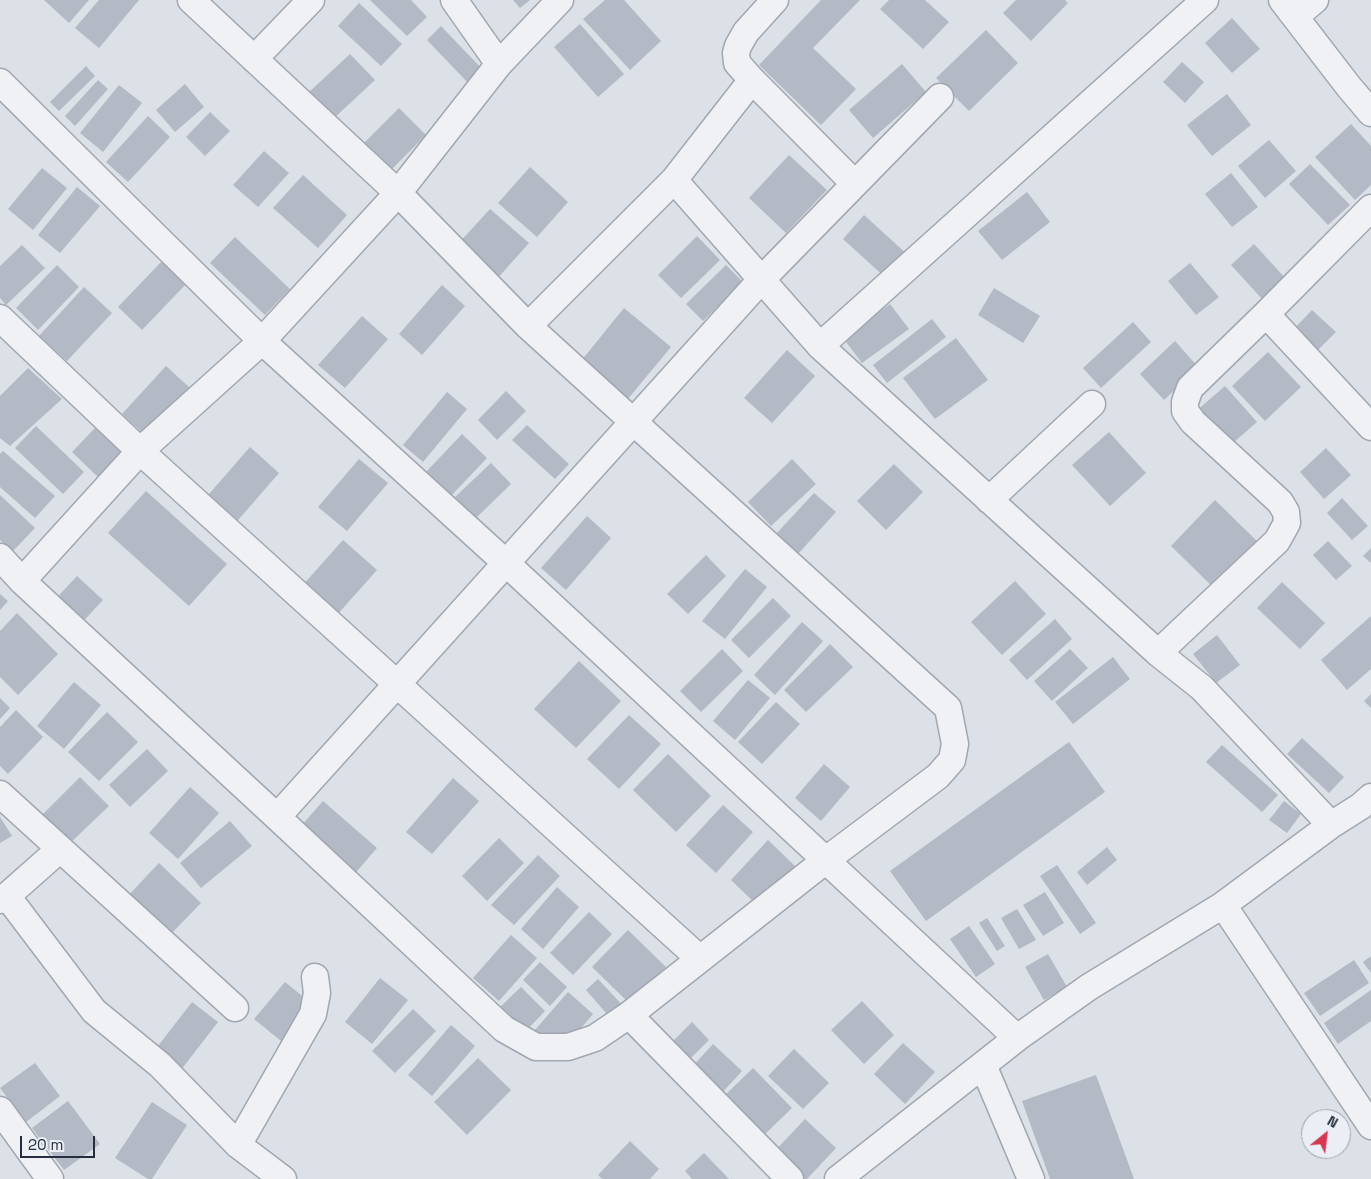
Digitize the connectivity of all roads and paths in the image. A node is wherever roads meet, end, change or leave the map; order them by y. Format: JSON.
{"nodes":[{"id":1,"x":191,"y":0,"type":"edge"},
{"id":2,"x":311,"y":0,"type":"edge"},
{"id":3,"x":454,"y":0,"type":"edge"},
{"id":4,"x":560,"y":0,"type":"edge"},
{"id":5,"x":775,"y":0,"type":"edge"},
{"id":6,"x":1205,"y":0,"type":"edge"},
{"id":7,"x":1298,"y":5,"type":"edge"},
{"id":8,"x":254,"y":59,"type":"junction"},
{"id":9,"x":499,"y":64,"type":"junction"},
{"id":10,"x":752,"y":80,"type":"junction"},
{"id":11,"x":0,"y":82,"type":"edge"},
{"id":12,"x":940,"y":97,"type":"dead end"},
{"id":13,"x":1371,"y":112,"type":"edge"},
{"id":14,"x":674,"y":180,"type":"junction"},
{"id":15,"x":855,"y":184,"type":"junction"},
{"id":16,"x":398,"y":193,"type":"junction"},
{"id":17,"x":1371,"y":208,"type":"edge"},
{"id":18,"x":762,"y":280,"type":"junction"},
{"id":19,"x":1266,"y":314,"type":"junction"},
{"id":20,"x":0,"y":318,"type":"edge"},
{"id":21,"x":528,"y":326,"type":"junction"},
{"id":22,"x":262,"y":341,"type":"junction"},
{"id":23,"x":820,"y":346,"type":"junction"},
{"id":24,"x":1092,"y":404,"type":"dead end"},
{"id":25,"x":633,"y":422,"type":"junction"},
{"id":26,"x":1371,"y":427,"type":"edge"},
{"id":27,"x":140,"y":451,"type":"junction"},
{"id":28,"x":989,"y":500,"type":"junction"},
{"id":29,"x":0,"y":557,"type":"edge"},
{"id":30,"x":506,"y":563,"type":"junction"},
{"id":31,"x":22,"y":582,"type":"junction"},
{"id":32,"x":1158,"y":654,"type":"junction"},
{"id":33,"x":397,"y":684,"type":"junction"},
{"id":34,"x":0,"y":794,"type":"edge"},
{"id":35,"x":1368,"y":808,"type":"edge"},
{"id":36,"x":277,"y":817,"type":"junction"},
{"id":37,"x":1331,"y":825,"type":"junction"},
{"id":38,"x":60,"y":849,"type":"junction"},
{"id":39,"x":826,"y":860,"type":"junction"},
{"id":40,"x":3,"y":898,"type":"edge"},
{"id":41,"x":1223,"y":905,"type":"junction"},
{"id":42,"x":700,"y":959,"type":"junction"},
{"id":43,"x":316,"y":977,"type":"dead end"},
{"id":44,"x":235,"y":1008,"type":"dead end"},
{"id":45,"x":629,"y":1015,"type":"junction"},
{"id":46,"x":1017,"y":1038,"type":"junction"},
{"id":47,"x":984,"y":1065,"type":"junction"},
{"id":48,"x":0,"y":1110,"type":"edge"},
{"id":49,"x":1371,"y":1126,"type":"edge"},
{"id":50,"x":238,"y":1145,"type":"junction"},
{"id":51,"x":50,"y":1179,"type":"edge"},
{"id":52,"x":283,"y":1179,"type":"edge"},
{"id":53,"x":790,"y":1179,"type":"edge"},
{"id":54,"x":838,"y":1179,"type":"edge"},
{"id":55,"x":1031,"y":1179,"type":"edge"}],
"edges":[{"from":1,"to":8,"type":"street"},
{"from":2,"to":8,"type":"street"},
{"from":3,"to":9,"type":"street"},
{"from":4,"to":9,"type":"street"},
{"from":5,"to":10,"type":"street"},
{"from":6,"to":23,"type":"street"},
{"from":7,"to":13,"type":"street"},
{"from":8,"to":16,"type":"street"},
{"from":9,"to":16,"type":"street"},
{"from":10,"to":14,"type":"street"},
{"from":10,"to":15,"type":"street"},
{"from":11,"to":22,"type":"street"},
{"from":12,"to":15,"type":"street"},
{"from":14,"to":18,"type":"street"},
{"from":14,"to":21,"type":"street"},
{"from":15,"to":18,"type":"street"},
{"from":16,"to":21,"type":"street"},
{"from":16,"to":22,"type":"street"},
{"from":17,"to":19,"type":"street"},
{"from":18,"to":23,"type":"street"},
{"from":18,"to":25,"type":"street"},
{"from":19,"to":26,"type":"street"},
{"from":19,"to":32,"type":"street"},
{"from":20,"to":27,"type":"street"},
{"from":21,"to":25,"type":"street"},
{"from":22,"to":27,"type":"street"},
{"from":22,"to":30,"type":"street"},
{"from":23,"to":28,"type":"street"},
{"from":24,"to":28,"type":"street"},
{"from":25,"to":30,"type":"street"},
{"from":25,"to":39,"type":"street"},
{"from":27,"to":31,"type":"street"},
{"from":27,"to":33,"type":"street"},
{"from":28,"to":32,"type":"street"},
{"from":29,"to":31,"type":"street"},
{"from":30,"to":33,"type":"street"},
{"from":30,"to":39,"type":"street"},
{"from":31,"to":36,"type":"street"},
{"from":32,"to":37,"type":"street"},
{"from":33,"to":36,"type":"street"},
{"from":33,"to":42,"type":"street"},
{"from":34,"to":38,"type":"street"},
{"from":35,"to":37,"type":"street"},
{"from":36,"to":45,"type":"street"},
{"from":37,"to":41,"type":"street"},
{"from":38,"to":40,"type":"street"},
{"from":38,"to":44,"type":"street"},
{"from":39,"to":42,"type":"street"},
{"from":39,"to":46,"type":"street"},
{"from":40,"to":50,"type":"street"},
{"from":41,"to":46,"type":"street"},
{"from":41,"to":49,"type":"street"},
{"from":42,"to":45,"type":"street"},
{"from":43,"to":50,"type":"street"},
{"from":45,"to":53,"type":"street"},
{"from":46,"to":47,"type":"street"},
{"from":47,"to":54,"type":"street"},
{"from":47,"to":55,"type":"street"},
{"from":48,"to":51,"type":"street"},
{"from":50,"to":52,"type":"street"}]}
